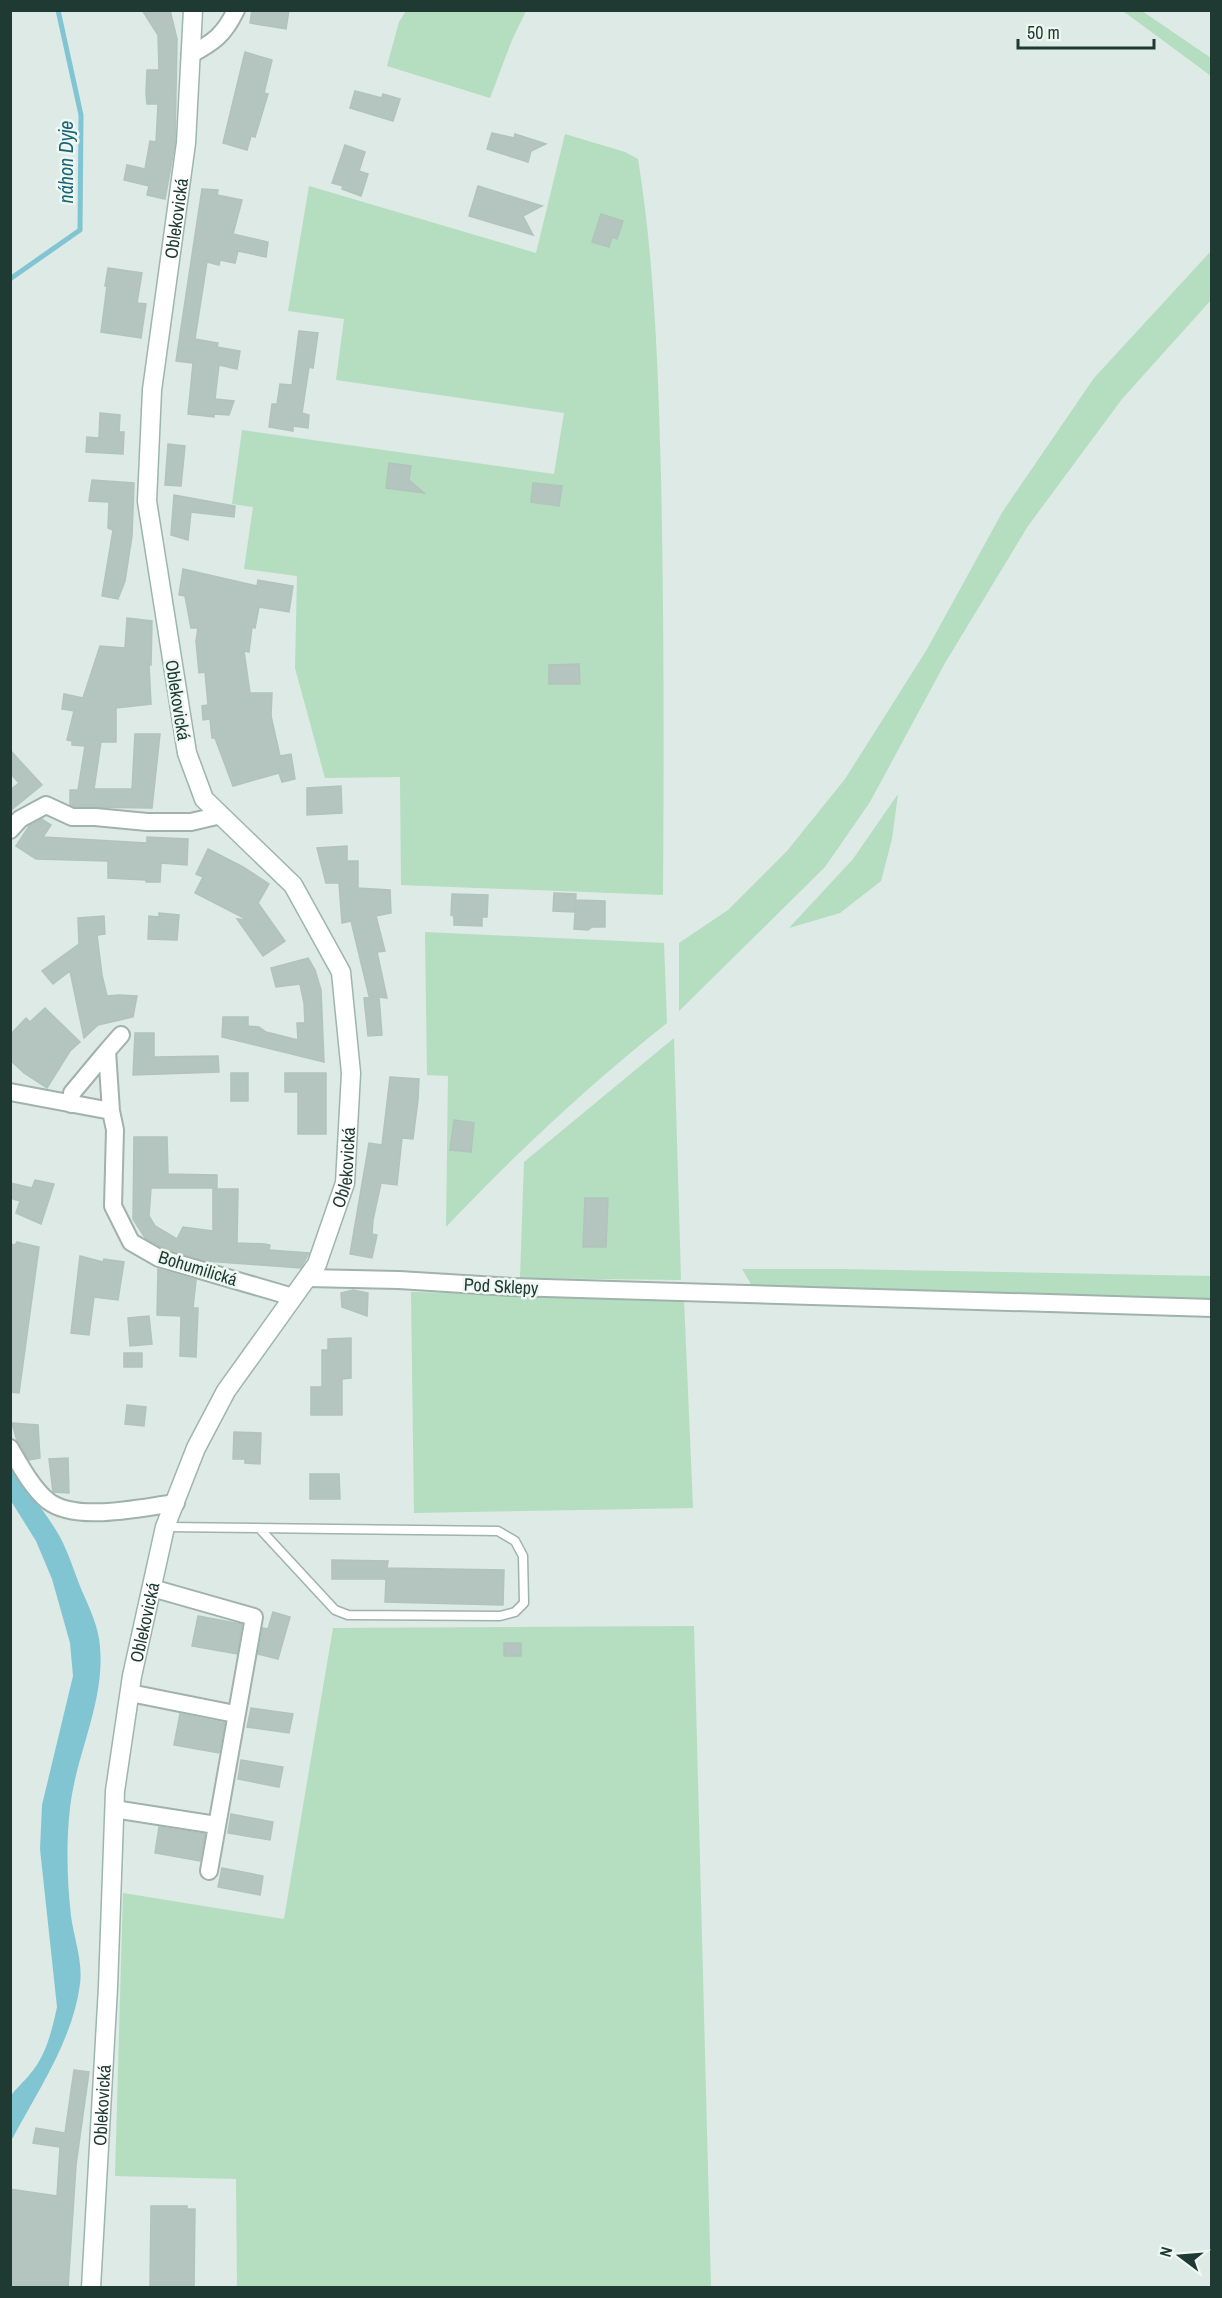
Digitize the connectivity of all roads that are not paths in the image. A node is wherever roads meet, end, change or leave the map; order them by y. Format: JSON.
{"nodes":[{"id":1,"x":193,"y":10,"type":"edge"},
{"id":2,"x":236,"y":10,"type":"edge"},
{"id":3,"x":190,"y":55,"type":"junction"},
{"id":4,"x":221,"y":815,"type":"junction"},
{"id":5,"x":10,"y":830,"type":"edge"},
{"id":6,"x":121,"y":1035,"type":"dead end"},
{"id":7,"x":107,"y":1051,"type":"junction"},
{"id":8,"x":10,"y":1092,"type":"edge"},
{"id":9,"x":71,"y":1104,"type":"junction"},
{"id":10,"x":111,"y":1111,"type":"junction"},
{"id":11,"x":307,"y":1278,"type":"junction"},
{"id":12,"x":293,"y":1297,"type":"junction"},
{"id":13,"x":1212,"y":1308,"type":"edge"},
{"id":14,"x":10,"y":1448,"type":"edge"},
{"id":15,"x":176,"y":1503,"type":"junction"},
{"id":16,"x":165,"y":1527,"type":"junction"},
{"id":17,"x":260,"y":1529,"type":"junction"},
{"id":18,"x":152,"y":1588,"type":"junction"},
{"id":19,"x":130,"y":1693,"type":"junction"},
{"id":20,"x":235,"y":1714,"type":"junction"},
{"id":21,"x":114,"y":1809,"type":"junction"},
{"id":22,"x":216,"y":1825,"type":"junction"},
{"id":23,"x":208,"y":1871,"type":"dead end"},
{"id":24,"x":92,"y":2288,"type":"edge"}],
"edges":[{"from":1,"to":3,"type":"street","name":"Oblekovická"},
{"from":2,"to":3,"type":"street"},
{"from":3,"to":4,"type":"street","name":"Oblekovická"},
{"from":4,"to":5,"type":"street"},
{"from":4,"to":11,"type":"street","name":"Oblekovická"},
{"from":6,"to":7,"type":"street"},
{"from":7,"to":9,"type":"street"},
{"from":7,"to":10,"type":"street","name":"Bohumilická"},
{"from":8,"to":9,"type":"street"},
{"from":9,"to":10,"type":"street"},
{"from":10,"to":12,"type":"street","name":"Bohumilická"},
{"from":11,"to":12,"type":"street","name":"Oblekovická"},
{"from":11,"to":13,"type":"street","name":"Pod Sklepy"},
{"from":12,"to":15,"type":"street","name":"Oblekovická"},
{"from":14,"to":15,"type":"street"},
{"from":15,"to":16,"type":"street","name":"Oblekovická"},
{"from":16,"to":17,"type":"lane"},
{"from":16,"to":18,"type":"street","name":"Oblekovická"},
{"from":17,"to":17,"type":"lane"},
{"from":18,"to":19,"type":"street","name":"Oblekovická"},
{"from":18,"to":20,"type":"street"},
{"from":19,"to":20,"type":"street"},
{"from":19,"to":21,"type":"street","name":"Oblekovická"},
{"from":20,"to":22,"type":"street"},
{"from":21,"to":22,"type":"street"},
{"from":21,"to":24,"type":"street","name":"Oblekovická"},
{"from":22,"to":23,"type":"street"}]}
